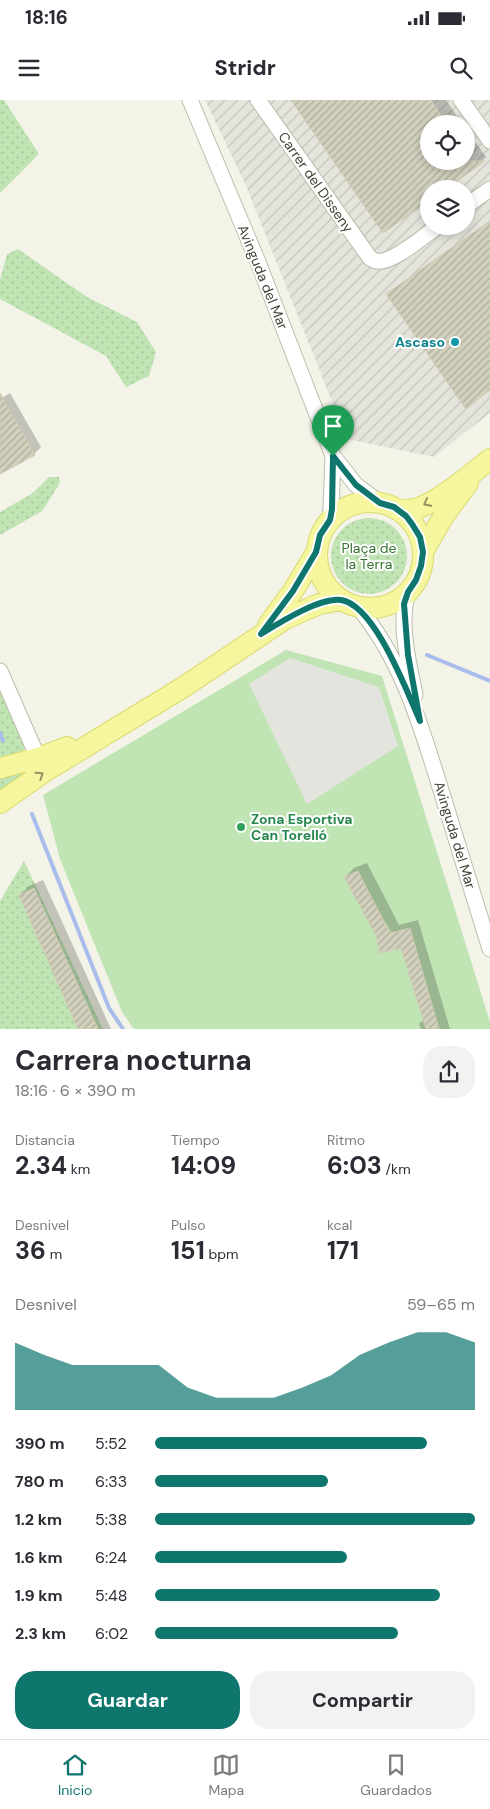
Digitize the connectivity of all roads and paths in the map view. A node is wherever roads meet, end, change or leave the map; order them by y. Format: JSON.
{"nodes":[{"id":1,"x":190,"y":100,"type":"edge"},
{"id":2,"x":258,"y":100,"type":"edge"},
{"id":3,"x":461,"y":100,"type":"edge"},
{"id":4,"x":490,"y":141,"type":"edge"},
{"id":5,"x":490,"y":189,"type":"edge"},
{"id":6,"x":475,"y":200,"type":"edge"},
{"id":7,"x":425,"y":235,"type":"edge"},
{"id":8,"x":333,"y":456,"type":"junction"},
{"id":9,"x":484,"y":464,"type":"edge"},
{"id":10,"x":389,"y":506,"type":"junction"},
{"id":11,"x":330,"y":520,"type":"junction"},
{"id":12,"x":316,"y":552,"type":"junction"},
{"id":13,"x":423,"y":552,"type":"junction"},
{"id":14,"x":408,"y":592,"type":"junction"},
{"id":15,"x":350,"y":603,"type":"junction"},
{"id":16,"x":261,"y":634,"type":"junction"},
{"id":17,"x":0,"y":671,"type":"edge"},
{"id":18,"x":420,"y":721,"type":"junction"},
{"id":19,"x":122,"y":724,"type":"junction"},
{"id":20,"x":38,"y":758,"type":"junction"},
{"id":21,"x":0,"y":768,"type":"edge"},
{"id":22,"x":0,"y":803,"type":"edge"},
{"id":23,"x":490,"y":949,"type":"edge"}],
"edges":[{"from":1,"to":8,"type":"street","name":"Avinguda del Mar"},
{"from":2,"to":7,"type":"street","name":"Carrer del Disseny"},
{"from":3,"to":4,"type":"street"},
{"from":5,"to":6,"type":"street"},
{"from":8,"to":10,"type":"street","name":"Avinguda del Mar"},
{"from":8,"to":11,"type":"street","name":"Avinguda del Mar"},
{"from":9,"to":10,"type":"main road","one_way":true},
{"from":9,"to":13,"type":"main road"},
{"from":10,"to":11,"type":"main road"},
{"from":10,"to":13,"type":"main road"},
{"from":11,"to":12,"type":"main road"},
{"from":12,"to":15,"type":"main road"},
{"from":12,"to":16,"type":"main road"},
{"from":13,"to":14,"type":"main road"},
{"from":14,"to":15,"type":"main road"},
{"from":14,"to":18,"type":"street","name":"Avinguda del Mar"},
{"from":15,"to":16,"type":"main road"},
{"from":15,"to":18,"type":"street","name":"Avinguda del Mar"},
{"from":16,"to":19,"type":"main road"},
{"from":17,"to":20,"type":"street"},
{"from":18,"to":23,"type":"street","name":"Avinguda del Mar"},
{"from":19,"to":20,"type":"main road"},
{"from":22,"to":19,"type":"main road","one_way":true},
{"from":20,"to":21,"type":"main road"}]}
